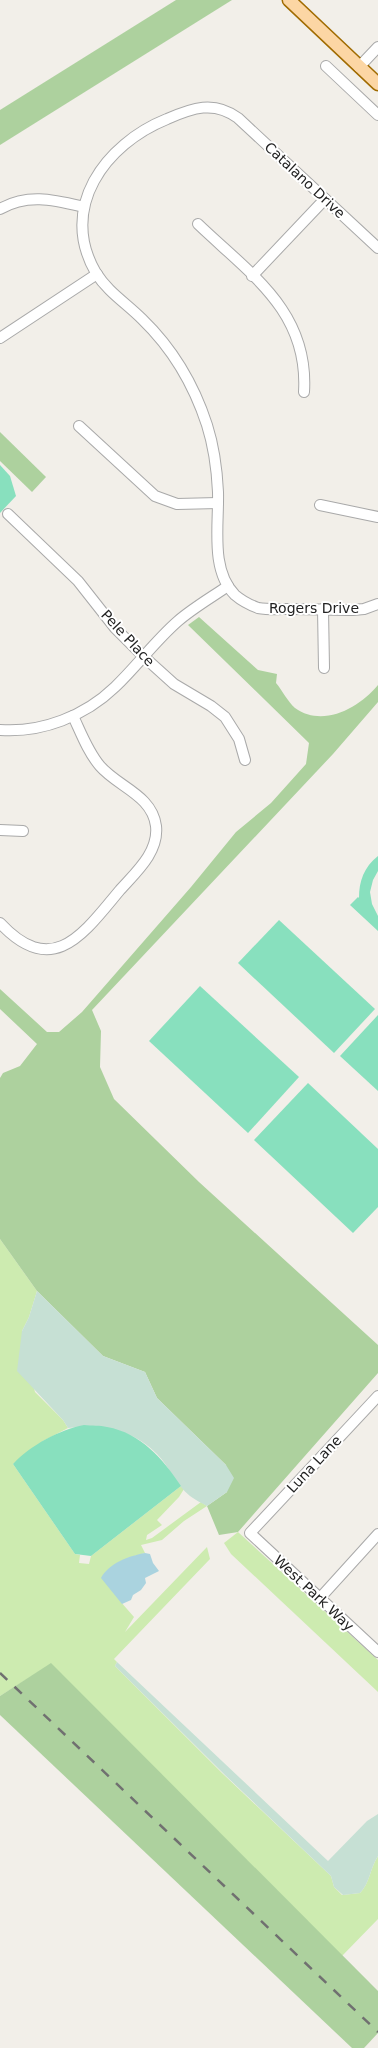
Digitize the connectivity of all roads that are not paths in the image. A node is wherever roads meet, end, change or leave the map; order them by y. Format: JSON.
{"nodes":[{"id":1,"x":289,"y":0,"type":"edge"},
{"id":2,"x":378,"y":47,"type":"edge"},
{"id":3,"x":326,"y":66,"type":"dead end"},
{"id":4,"x":360,"y":67,"type":"junction"},
{"id":5,"x":378,"y":84,"type":"edge"},
{"id":6,"x":232,"y":113,"type":"joint"},
{"id":7,"x":378,"y":115,"type":"edge"},
{"id":8,"x":325,"y":199,"type":"junction"},
{"id":9,"x":84,"y":207,"type":"junction"},
{"id":10,"x":0,"y":208,"type":"edge"},
{"id":11,"x":198,"y":224,"type":"dead end"},
{"id":12,"x":378,"y":248,"type":"edge"},
{"id":13,"x":97,"y":274,"type":"junction"},
{"id":14,"x":252,"y":276,"type":"junction"},
{"id":15,"x":0,"y":338,"type":"edge"},
{"id":16,"x":304,"y":392,"type":"dead end"},
{"id":17,"x":79,"y":426,"type":"dead end"},
{"id":18,"x":218,"y":503,"type":"junction"},
{"id":19,"x":320,"y":505,"type":"dead end"},
{"id":20,"x":8,"y":514,"type":"dead end"},
{"id":21,"x":378,"y":517,"type":"edge"},
{"id":22,"x":228,"y":586,"type":"junction"},
{"id":23,"x":378,"y":604,"type":"edge"},
{"id":24,"x":323,"y":609,"type":"junction"},
{"id":25,"x":143,"y":656,"type":"junction"},
{"id":26,"x":324,"y":668,"type":"dead end"},
{"id":27,"x":73,"y":716,"type":"junction"},
{"id":28,"x":0,"y":730,"type":"edge"},
{"id":29,"x":245,"y":760,"type":"dead end"},
{"id":30,"x":0,"y":830,"type":"edge"},
{"id":31,"x":23,"y":831,"type":"dead end"},
{"id":32,"x":0,"y":922,"type":"edge"},
{"id":33,"x":378,"y":1396,"type":"edge"},
{"id":34,"x":250,"y":1533,"type":"joint"},
{"id":35,"x":378,"y":1534,"type":"edge"},
{"id":36,"x":320,"y":1598,"type":"junction"},
{"id":37,"x":378,"y":1652,"type":"edge"}],
"edges":[{"from":1,"to":4,"type":"main road"},
{"from":2,"to":4,"type":"street"},
{"from":3,"to":7,"type":"street"},
{"from":4,"to":5,"type":"main road"},
{"from":6,"to":8,"type":"street","name":"Catalano Drive"},
{"from":6,"to":9,"type":"street","name":"Rogers Drive"},
{"from":8,"to":12,"type":"street","name":"Catalano Drive"},
{"from":8,"to":14,"type":"street"},
{"from":9,"to":10,"type":"street"},
{"from":9,"to":13,"type":"street","name":"Rogers Drive"},
{"from":11,"to":14,"type":"street"},
{"from":13,"to":15,"type":"street"},
{"from":13,"to":18,"type":"street","name":"Rogers Drive"},
{"from":14,"to":16,"type":"street"},
{"from":17,"to":18,"type":"street"},
{"from":18,"to":22,"type":"street","name":"Rogers Drive"},
{"from":19,"to":21,"type":"street"},
{"from":20,"to":25,"type":"street","name":"Pele Place"},
{"from":22,"to":24,"type":"street","name":"Rogers Drive"},
{"from":22,"to":25,"type":"street"},
{"from":23,"to":24,"type":"street","name":"Rogers Drive"},
{"from":24,"to":26,"type":"street"},
{"from":25,"to":27,"type":"street"},
{"from":25,"to":29,"type":"street","name":"Pele Place"},
{"from":27,"to":28,"type":"street"},
{"from":27,"to":32,"type":"street"},
{"from":30,"to":31,"type":"street"},
{"from":33,"to":34,"type":"street","name":"Luna Lane"},
{"from":34,"to":36,"type":"street","name":"West Park Way"},
{"from":35,"to":36,"type":"street"},
{"from":36,"to":37,"type":"street","name":"West Park Way"}]}
